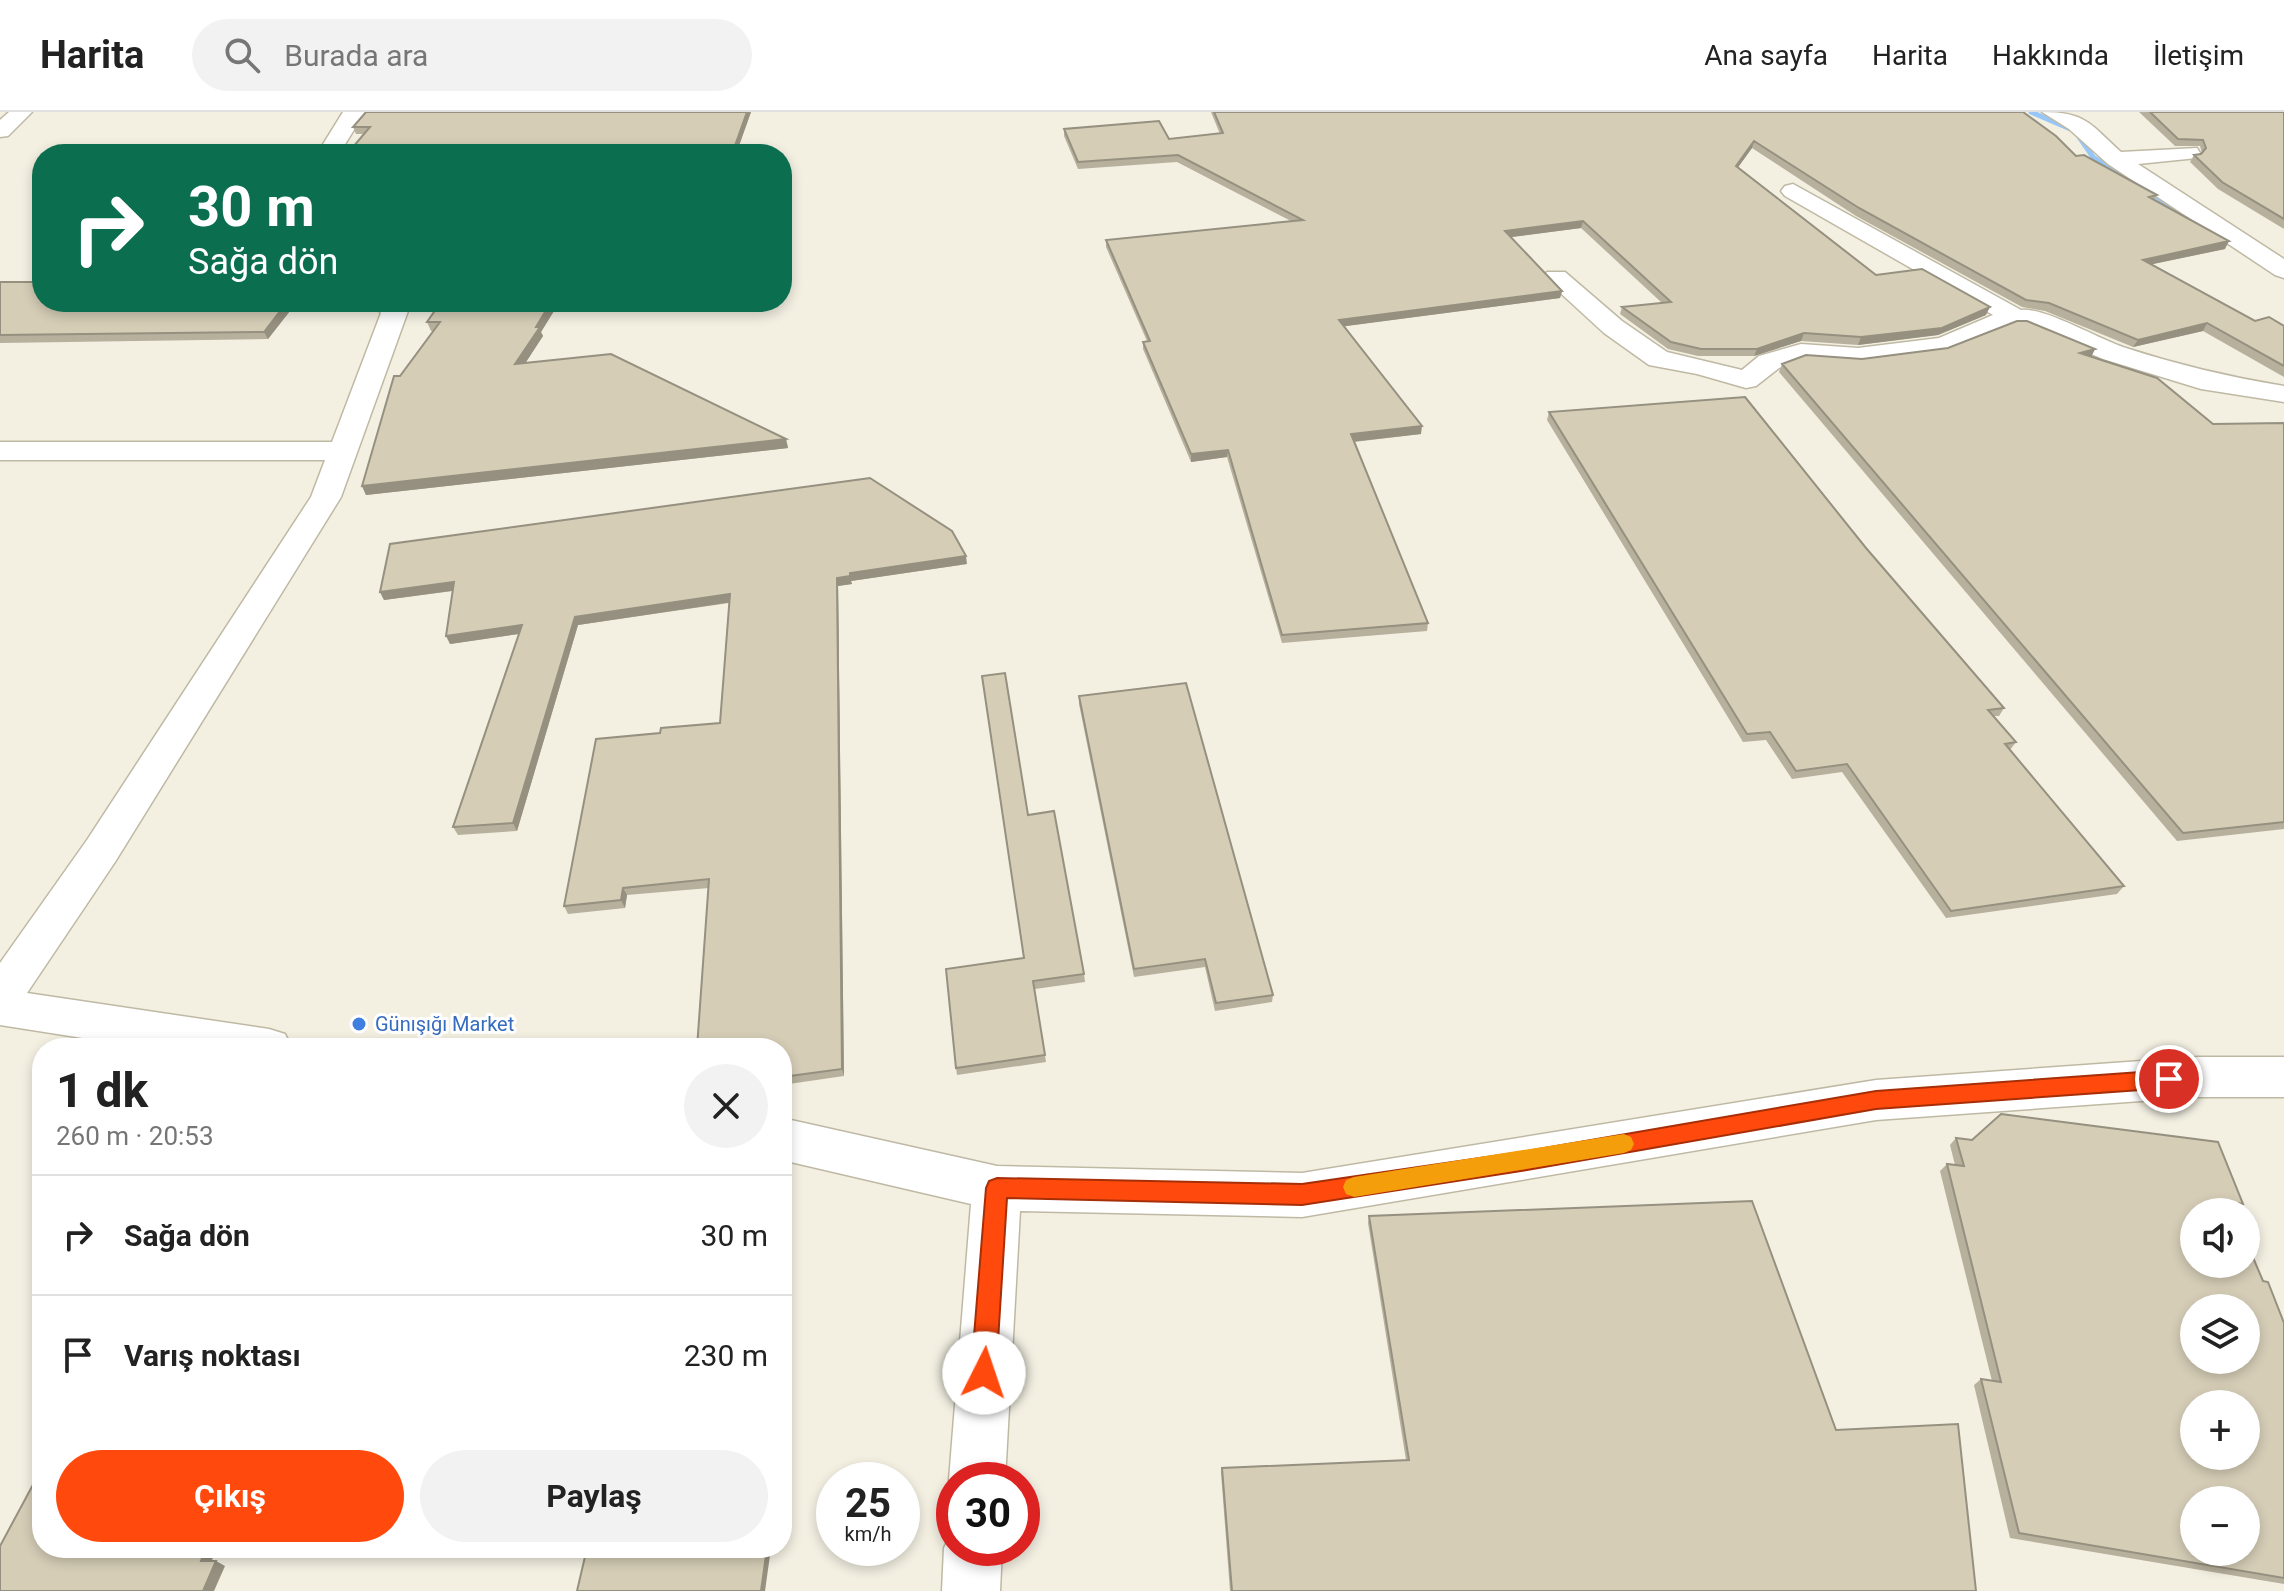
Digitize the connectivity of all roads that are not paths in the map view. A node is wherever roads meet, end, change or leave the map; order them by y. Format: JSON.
{"nodes":[{"id":1,"x":21,"y":112,"type":"edge"},
{"id":2,"x":354,"y":112,"type":"edge"},
{"id":3,"x":2053,"y":112,"type":"edge"},
{"id":4,"x":0,"y":131,"type":"edge"},
{"id":5,"x":334,"y":144,"type":"edge"},
{"id":6,"x":2189,"y":153,"type":"dead end"},
{"id":7,"x":2116,"y":159,"type":"junction"},
{"id":8,"x":1793,"y":191,"type":"dead end"},
{"id":9,"x":2284,"y":270,"type":"edge"},
{"id":10,"x":1556,"y":277,"type":"dead end"},
{"id":11,"x":395,"y":312,"type":"edge"},
{"id":12,"x":2016,"y":318,"type":"junction"},
{"id":13,"x":2284,"y":394,"type":"edge"},
{"id":14,"x":0,"y":451,"type":"edge"},
{"id":15,"x":343,"y":451,"type":"junction"},
{"id":16,"x":0,"y":998,"type":"edge"},
{"id":17,"x":0,"y":1007,"type":"edge"},
{"id":18,"x":203,"y":1038,"type":"edge"},
{"id":19,"x":2284,"y":1077,"type":"edge"},
{"id":20,"x":792,"y":1141,"type":"edge"},
{"id":21,"x":997,"y":1188,"type":"junction"},
{"id":22,"x":978,"y":1462,"type":"edge"},
{"id":23,"x":972,"y":1566,"type":"edge"},
{"id":24,"x":971,"y":1591,"type":"edge"}],
"edges":[{"from":1,"to":4,"type":"street"},
{"from":2,"to":5,"type":"street"},
{"from":3,"to":7,"type":"street"},
{"from":6,"to":7,"type":"street"},
{"from":7,"to":9,"type":"street"},
{"from":8,"to":12,"type":"street"},
{"from":10,"to":12,"type":"street"},
{"from":11,"to":15,"type":"street"},
{"from":12,"to":13,"type":"street"},
{"from":14,"to":15,"type":"street"},
{"from":15,"to":16,"type":"street"},
{"from":17,"to":18,"type":"street"},
{"from":19,"to":21,"type":"street"},
{"from":20,"to":21,"type":"street"},
{"from":21,"to":22,"type":"street"},
{"from":23,"to":24,"type":"street"}]}
